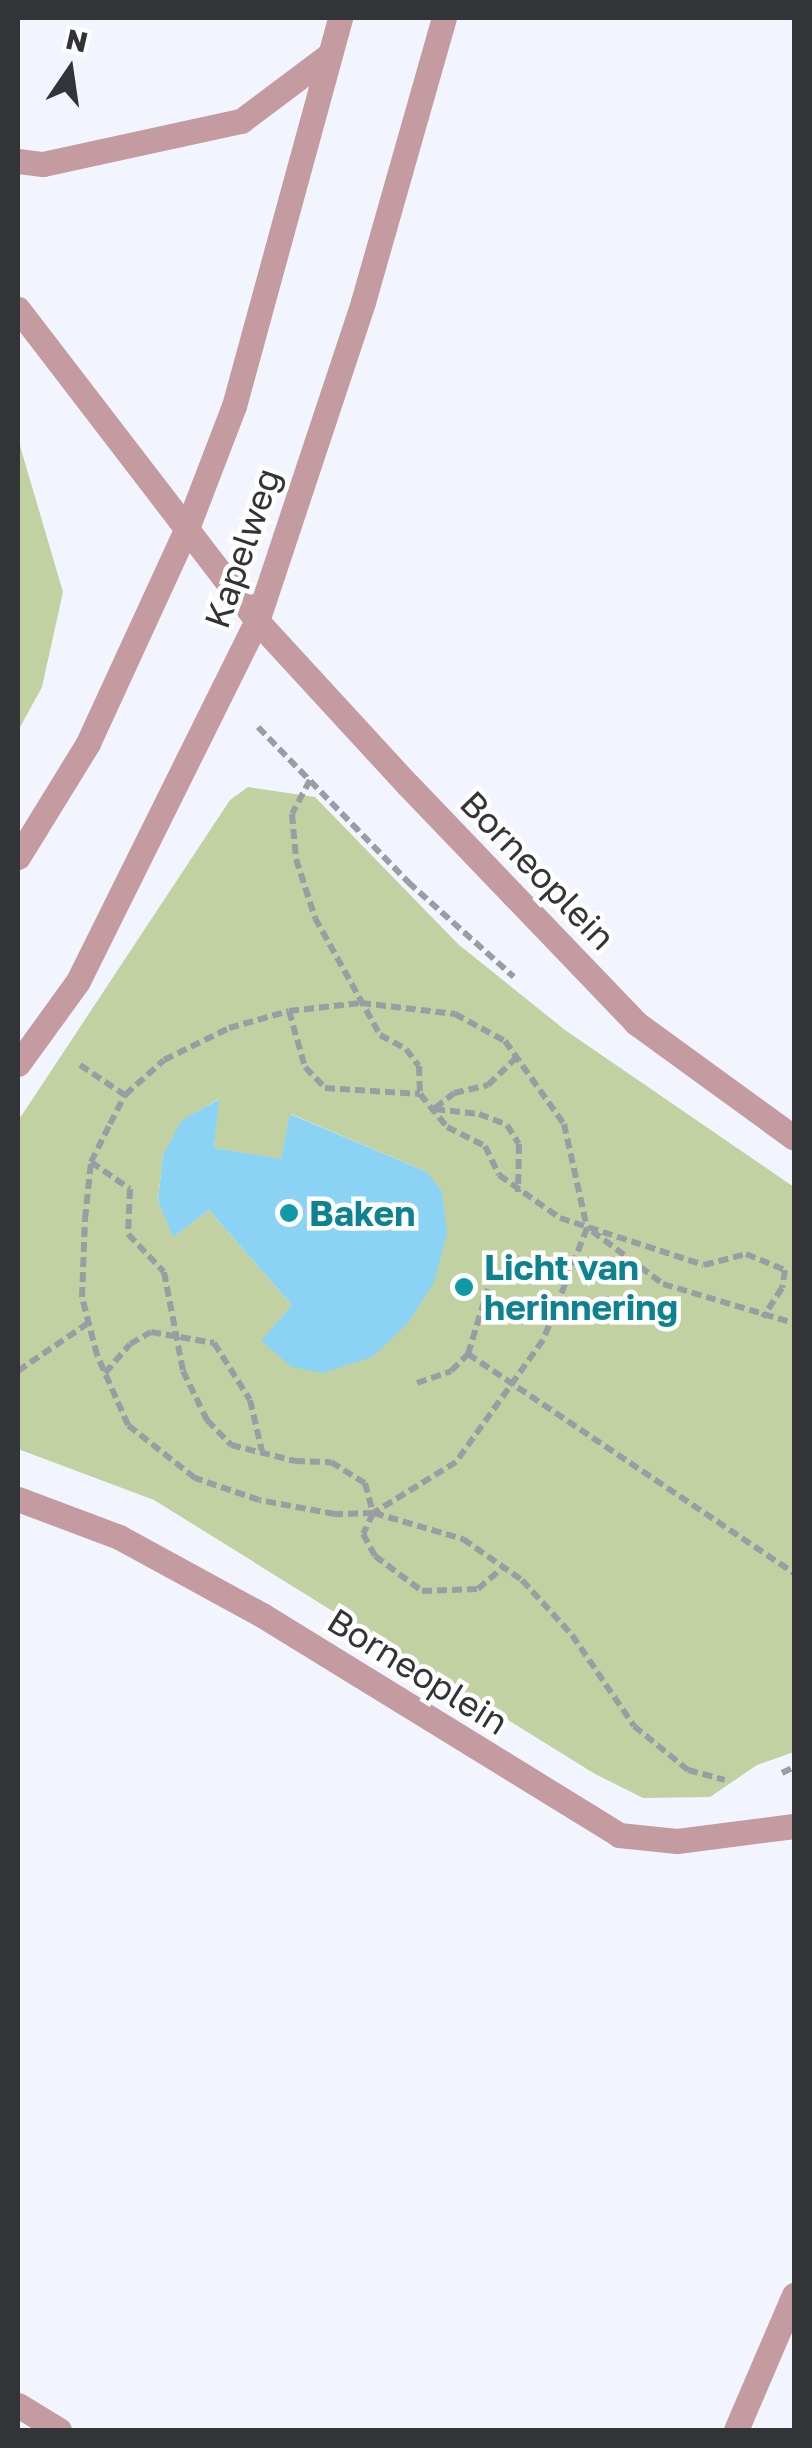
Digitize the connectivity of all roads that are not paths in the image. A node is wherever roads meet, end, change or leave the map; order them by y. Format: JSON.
{"nodes":[{"id":1,"x":340,"y":18,"type":"edge"},
{"id":2,"x":444,"y":18,"type":"edge"},
{"id":3,"x":329,"y":56,"type":"junction"},
{"id":4,"x":18,"y":161,"type":"edge"},
{"id":5,"x":18,"y":309,"type":"edge"},
{"id":6,"x":189,"y":524,"type":"junction"},
{"id":7,"x":258,"y":621,"type":"junction"},
{"id":8,"x":18,"y":857,"type":"edge"},
{"id":9,"x":18,"y":1064,"type":"edge"},
{"id":10,"x":794,"y":1138,"type":"edge"},
{"id":11,"x":18,"y":1499,"type":"edge"},
{"id":12,"x":794,"y":1826,"type":"edge"},
{"id":13,"x":794,"y":2295,"type":"edge"},
{"id":14,"x":18,"y":2405,"type":"edge"},
{"id":15,"x":59,"y":2430,"type":"edge"},
{"id":16,"x":736,"y":2430,"type":"edge"}],
"edges":[{"from":1,"to":3,"type":"street","name":"Kapelweg"},
{"from":2,"to":7,"type":"street","name":"Kapelweg"},
{"from":3,"to":4,"type":"street"},
{"from":3,"to":6,"type":"street","name":"Kapelweg"},
{"from":5,"to":6,"type":"street","name":"Borneoplein"},
{"from":6,"to":7,"type":"street","name":"Borneoplein"},
{"from":6,"to":8,"type":"street","name":"Kapelweg"},
{"from":7,"to":9,"type":"street","name":"Kapelweg"},
{"from":7,"to":10,"type":"street","name":"Borneoplein"},
{"from":11,"to":12,"type":"street","name":"Borneoplein"},
{"from":13,"to":16,"type":"street"},
{"from":14,"to":15,"type":"street"}]}
